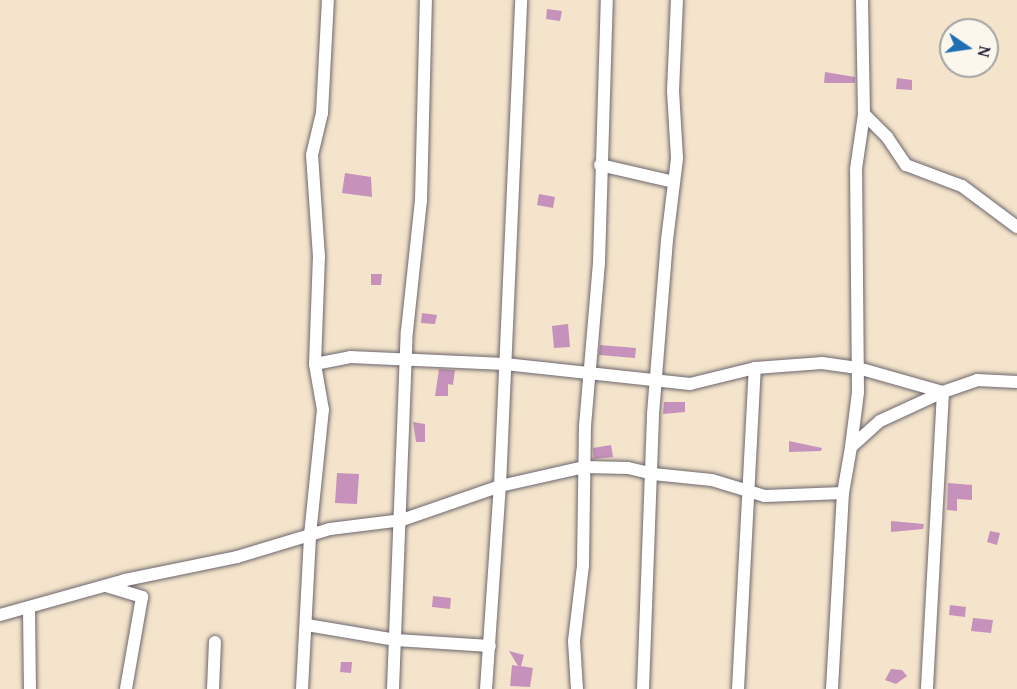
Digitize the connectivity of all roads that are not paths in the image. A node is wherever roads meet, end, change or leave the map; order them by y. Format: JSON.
{"nodes":[{"id":1,"x":328,"y":0,"type":"edge"},
{"id":2,"x":426,"y":0,"type":"edge"},
{"id":3,"x":521,"y":0,"type":"edge"},
{"id":4,"x":607,"y":0,"type":"edge"},
{"id":5,"x":677,"y":0,"type":"edge"},
{"id":6,"x":862,"y":0,"type":"edge"},
{"id":7,"x":864,"y":114,"type":"junction"},
{"id":8,"x":600,"y":165,"type":"junction"},
{"id":9,"x":674,"y":182,"type":"junction"},
{"id":10,"x":1017,"y":227,"type":"edge"},
{"id":11,"x":406,"y":359,"type":"junction"},
{"id":12,"x":315,"y":364,"type":"junction"},
{"id":13,"x":505,"y":364,"type":"junction"},
{"id":14,"x":755,"y":368,"type":"junction"},
{"id":15,"x":858,"y":368,"type":"junction"},
{"id":16,"x":589,"y":371,"type":"junction"},
{"id":17,"x":658,"y":380,"type":"junction"},
{"id":18,"x":1017,"y":382,"type":"edge"},
{"id":19,"x":943,"y":392,"type":"junction"},
{"id":20,"x":851,"y":447,"type":"junction"},
{"id":21,"x":584,"y":467,"type":"junction"},
{"id":22,"x":653,"y":474,"type":"junction"},
{"id":23,"x":500,"y":486,"type":"junction"},
{"id":24,"x":747,"y":491,"type":"junction"},
{"id":25,"x":843,"y":493,"type":"junction"},
{"id":26,"x":402,"y":520,"type":"junction"},
{"id":27,"x":310,"y":535,"type":"junction"},
{"id":28,"x":105,"y":586,"type":"junction"},
{"id":29,"x":29,"y":609,"type":"junction"},
{"id":30,"x":0,"y":615,"type":"edge"},
{"id":31,"x":307,"y":625,"type":"junction"},
{"id":32,"x":396,"y":640,"type":"junction"},
{"id":33,"x":214,"y":642,"type":"dead end"},
{"id":34,"x":490,"y":646,"type":"junction"},
{"id":35,"x":30,"y":689,"type":"edge"},
{"id":36,"x":126,"y":689,"type":"edge"},
{"id":37,"x":213,"y":689,"type":"edge"},
{"id":38,"x":302,"y":689,"type":"edge"},
{"id":39,"x":393,"y":689,"type":"edge"},
{"id":40,"x":486,"y":689,"type":"edge"},
{"id":41,"x":577,"y":689,"type":"edge"},
{"id":42,"x":644,"y":689,"type":"edge"},
{"id":43,"x":738,"y":689,"type":"edge"},
{"id":44,"x":832,"y":689,"type":"edge"},
{"id":45,"x":927,"y":689,"type":"edge"}],
"edges":[{"from":1,"to":12,"type":"street"},
{"from":2,"to":11,"type":"street"},
{"from":3,"to":13,"type":"street"},
{"from":4,"to":8,"type":"street"},
{"from":5,"to":9,"type":"street"},
{"from":6,"to":7,"type":"street"},
{"from":7,"to":10,"type":"street"},
{"from":7,"to":15,"type":"street"},
{"from":8,"to":9,"type":"street"},
{"from":8,"to":16,"type":"street"},
{"from":9,"to":17,"type":"street"},
{"from":11,"to":12,"type":"street"},
{"from":11,"to":13,"type":"street"},
{"from":11,"to":26,"type":"street"},
{"from":12,"to":27,"type":"street"},
{"from":13,"to":16,"type":"street"},
{"from":13,"to":23,"type":"street"},
{"from":14,"to":15,"type":"street"},
{"from":14,"to":17,"type":"street"},
{"from":14,"to":24,"type":"street"},
{"from":15,"to":19,"type":"street"},
{"from":15,"to":20,"type":"street"},
{"from":16,"to":17,"type":"street"},
{"from":16,"to":21,"type":"street"},
{"from":17,"to":22,"type":"street"},
{"from":18,"to":19,"type":"street"},
{"from":19,"to":20,"type":"street"},
{"from":19,"to":45,"type":"street"},
{"from":20,"to":25,"type":"street"},
{"from":21,"to":22,"type":"street"},
{"from":21,"to":23,"type":"street"},
{"from":21,"to":41,"type":"street"},
{"from":22,"to":24,"type":"street"},
{"from":22,"to":42,"type":"street"},
{"from":23,"to":26,"type":"street"},
{"from":23,"to":34,"type":"street"},
{"from":24,"to":25,"type":"street"},
{"from":24,"to":43,"type":"street"},
{"from":25,"to":44,"type":"street"},
{"from":26,"to":27,"type":"street"},
{"from":26,"to":32,"type":"street"},
{"from":27,"to":28,"type":"street"},
{"from":27,"to":31,"type":"street"},
{"from":28,"to":29,"type":"street"},
{"from":28,"to":36,"type":"street"},
{"from":29,"to":30,"type":"street"},
{"from":29,"to":35,"type":"street"},
{"from":31,"to":32,"type":"street"},
{"from":31,"to":38,"type":"street"},
{"from":32,"to":34,"type":"street"},
{"from":32,"to":39,"type":"street"},
{"from":33,"to":37,"type":"street"},
{"from":34,"to":40,"type":"street"}]}
